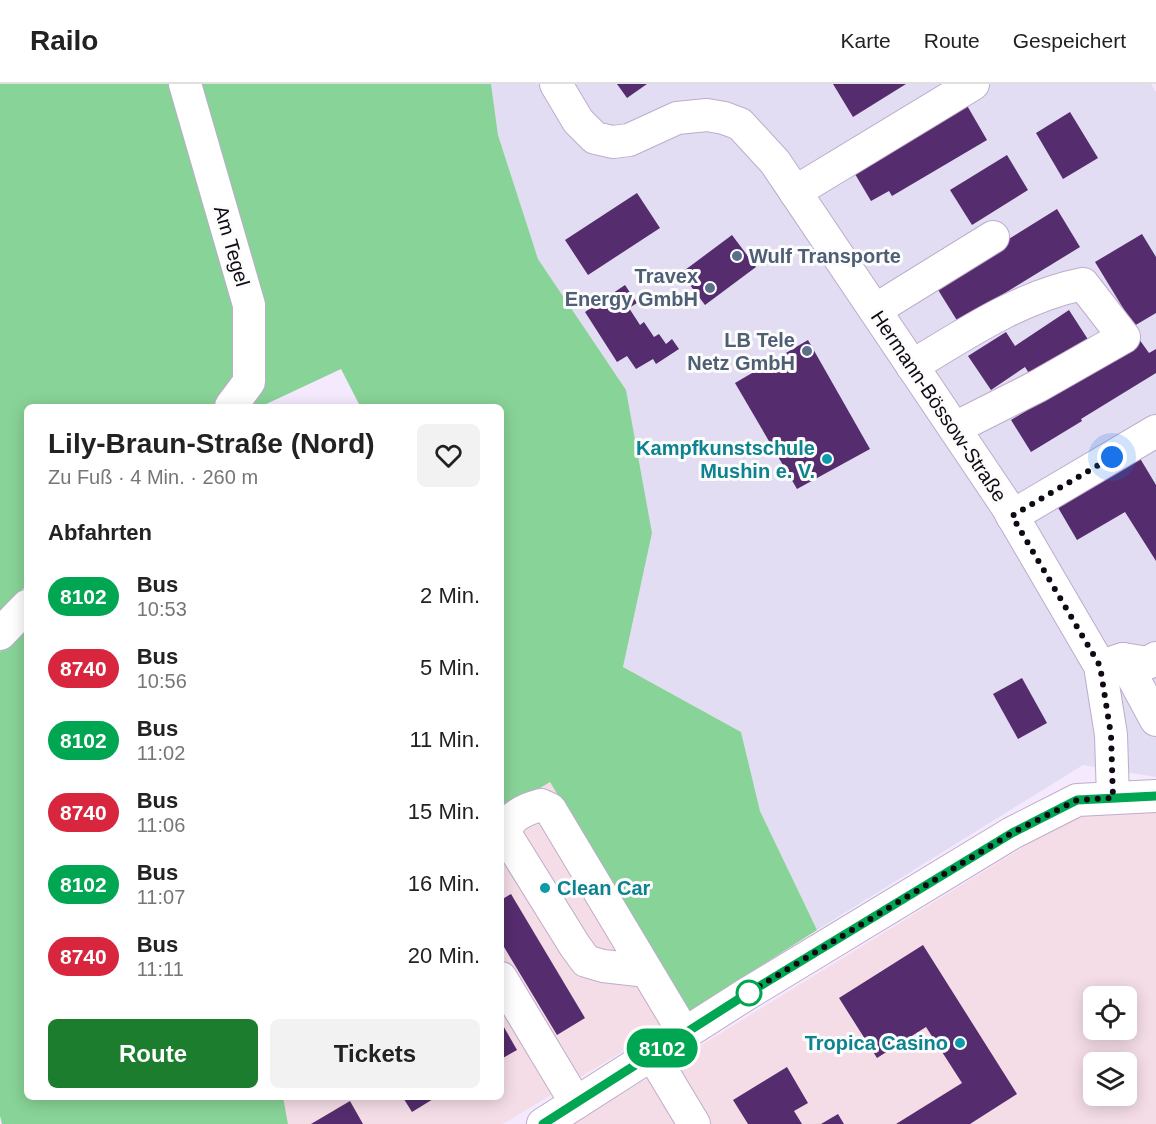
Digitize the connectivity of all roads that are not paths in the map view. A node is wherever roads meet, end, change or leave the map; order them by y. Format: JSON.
{"nodes":[{"id":1,"x":185,"y":84,"type":"edge"},
{"id":2,"x":556,"y":84,"type":"edge"},
{"id":3,"x":973,"y":84,"type":"edge"},
{"id":4,"x":795,"y":192,"type":"junction"},
{"id":5,"x":993,"y":237,"type":"dead end"},
{"id":6,"x":875,"y":310,"type":"junction"},
{"id":7,"x":912,"y":366,"type":"junction"},
{"id":8,"x":240,"y":394,"type":"edge"},
{"id":9,"x":955,"y":429,"type":"junction"},
{"id":10,"x":1156,"y":431,"type":"edge"},
{"id":11,"x":1012,"y":516,"type":"junction"},
{"id":12,"x":24,"y":609,"type":"edge"},
{"id":13,"x":0,"y":634,"type":"edge"},
{"id":14,"x":1137,"y":665,"type":"edge"},
{"id":15,"x":1156,"y":720,"type":"edge"},
{"id":16,"x":1156,"y":796,"type":"edge"},
{"id":17,"x":1113,"y":798,"type":"junction"},
{"id":18,"x":572,"y":846,"type":"junction"},
{"id":19,"x":519,"y":855,"type":"junction"},
{"id":20,"x":647,"y":971,"type":"junction"},
{"id":21,"x":504,"y":983,"type":"edge"},
{"id":22,"x":684,"y":1034,"type":"junction"},
{"id":23,"x":652,"y":1054,"type":"junction"},
{"id":24,"x":576,"y":1103,"type":"junction"},
{"id":25,"x":543,"y":1124,"type":"edge"},
{"id":26,"x":694,"y":1124,"type":"edge"}],
"edges":[{"from":1,"to":8,"type":"street","name":"Am Tegel"},
{"from":2,"to":4,"type":"street","name":"Hermann-Bössow-Straße"},
{"from":3,"to":4,"type":"street"},
{"from":4,"to":6,"type":"street","name":"Hermann-Bössow-Straße"},
{"from":5,"to":6,"type":"street"},
{"from":6,"to":7,"type":"street","name":"Hermann-Bössow-Straße"},
{"from":7,"to":9,"type":"street","name":"Hermann-Bössow-Straße"},
{"from":7,"to":9,"type":"street"},
{"from":9,"to":11,"type":"street","name":"Hermann-Bössow-Straße"},
{"from":10,"to":11,"type":"street"},
{"from":11,"to":14,"type":"street","name":"Hermann-Bössow-Straße"},
{"from":12,"to":13,"type":"street"},
{"from":14,"to":15,"type":"street"},
{"from":14,"to":17,"type":"street","name":"Hermann-Bössow-Straße"},
{"from":16,"to":17,"type":"street"},
{"from":17,"to":22,"type":"street"},
{"from":18,"to":19,"type":"street"},
{"from":18,"to":19,"type":"street"},
{"from":18,"to":20,"type":"street"},
{"from":19,"to":20,"type":"street"},
{"from":20,"to":22,"type":"street"},
{"from":21,"to":24,"type":"street"},
{"from":22,"to":23,"type":"street"},
{"from":23,"to":24,"type":"street"},
{"from":23,"to":26,"type":"street"},
{"from":24,"to":25,"type":"street"}]}
